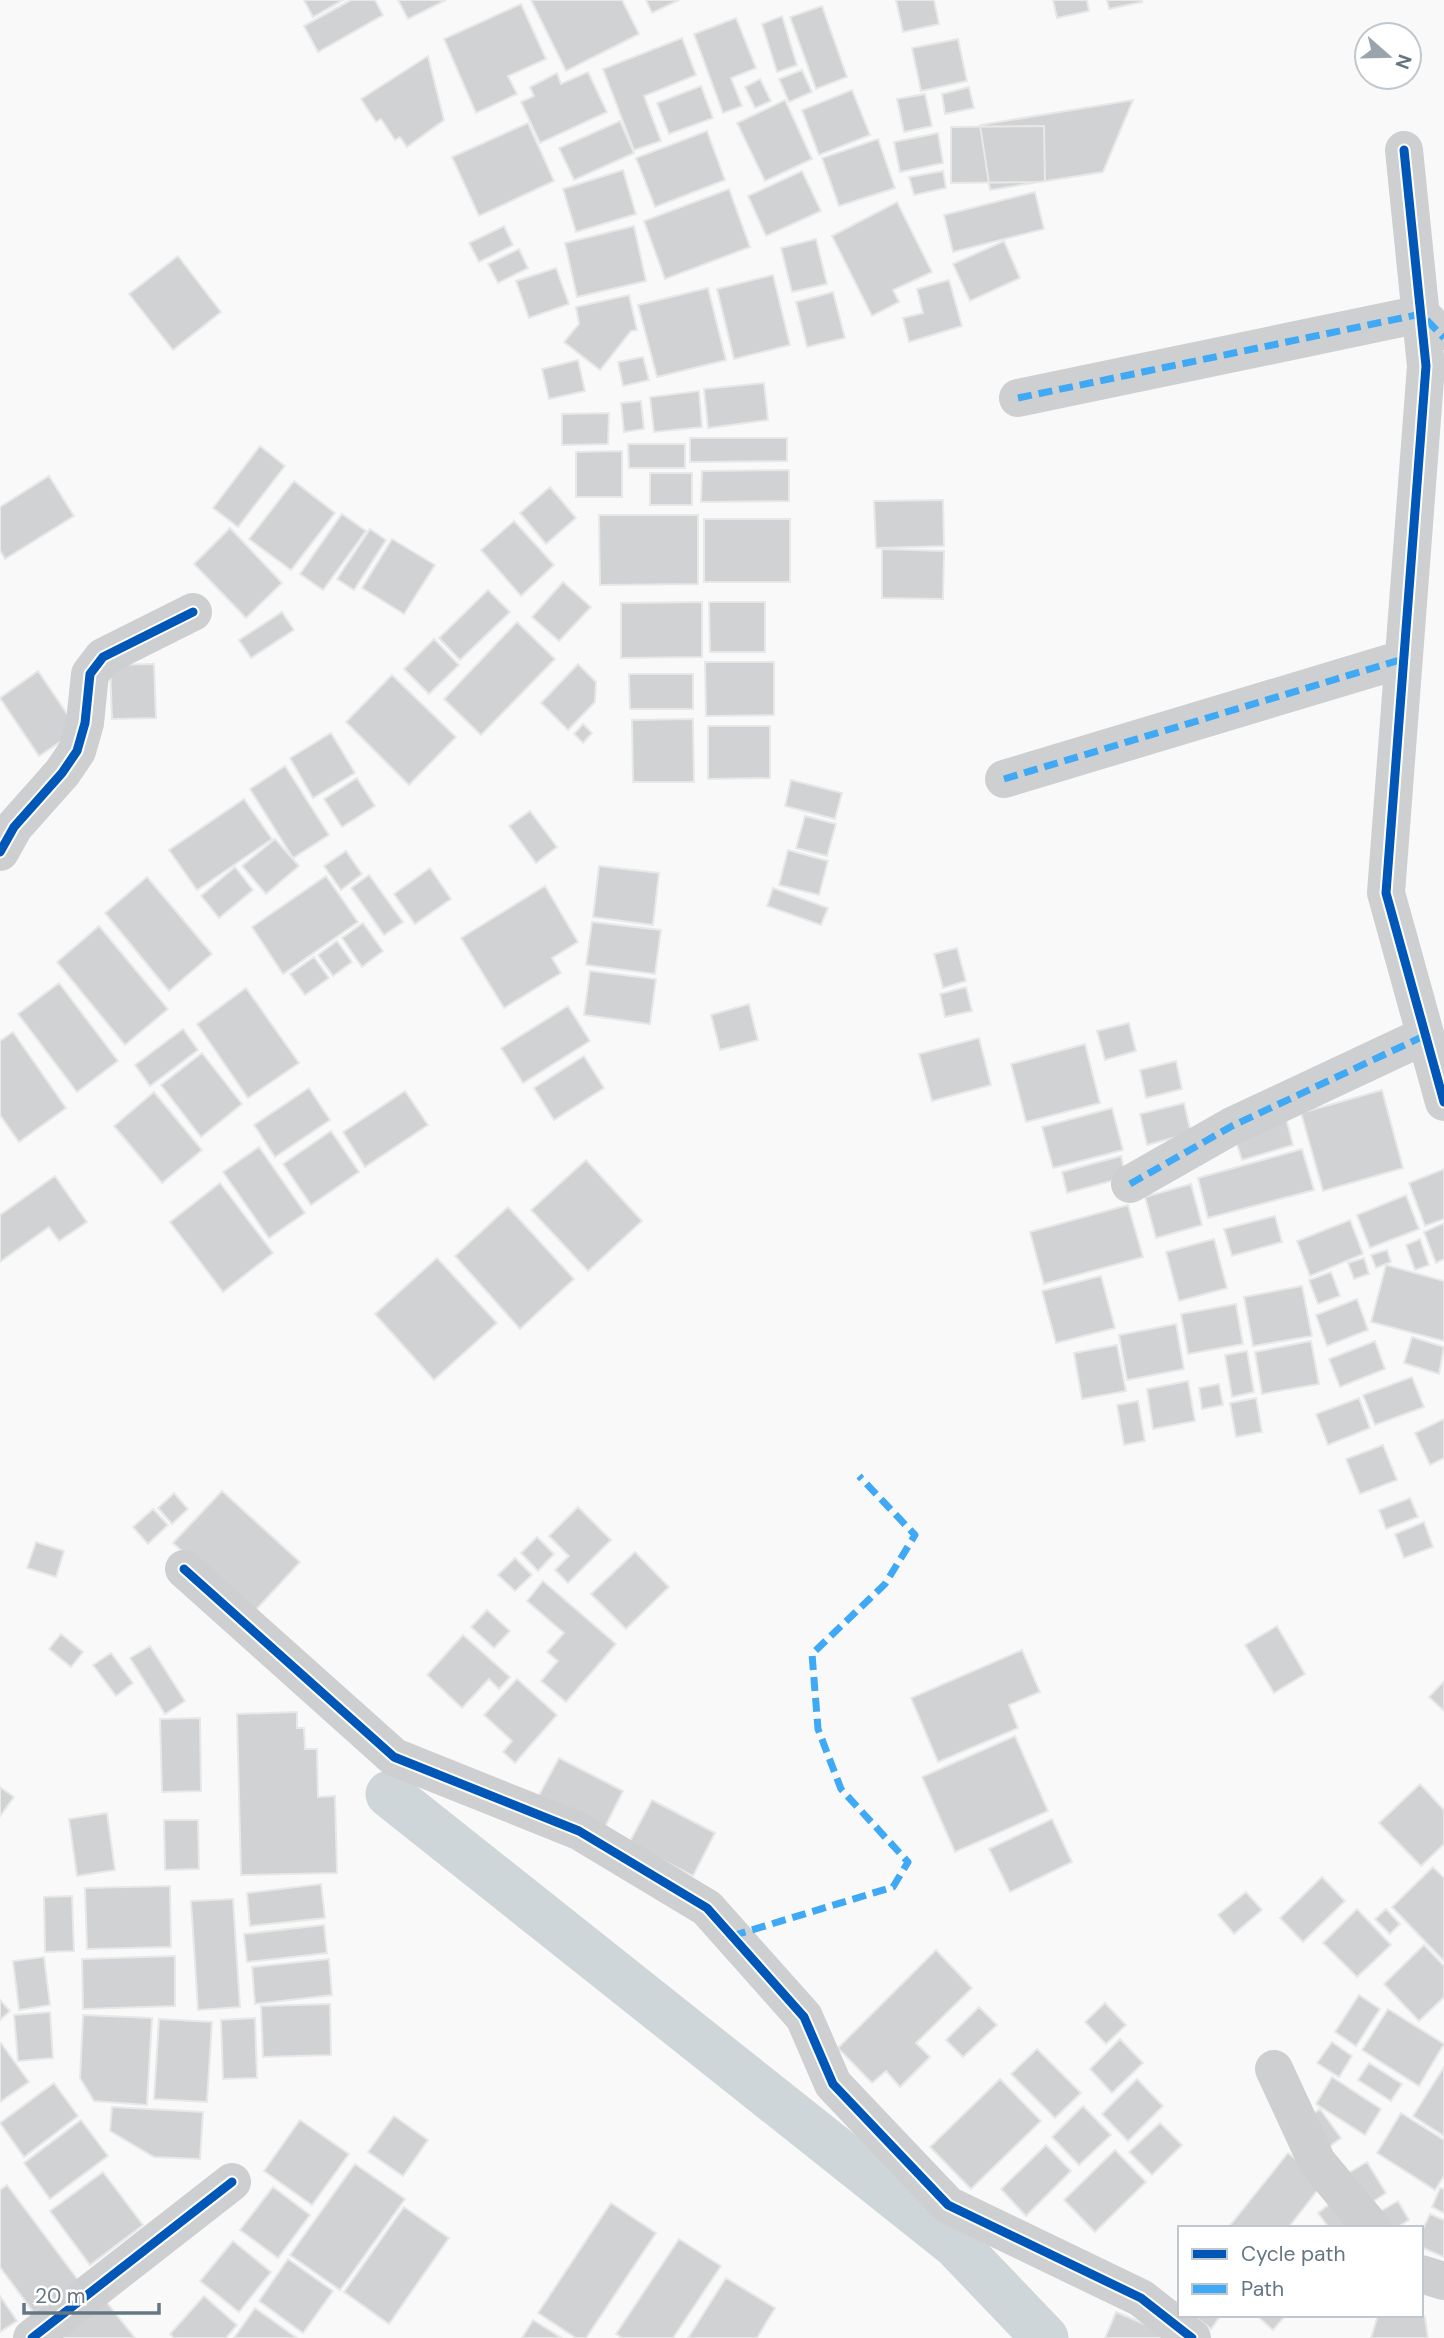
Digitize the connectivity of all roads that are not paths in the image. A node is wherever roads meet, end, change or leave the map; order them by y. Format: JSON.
{"nodes":[{"id":1,"x":1404,"y":150,"type":"dead end"},
{"id":2,"x":1432,"y":326,"type":"edge"},
{"id":3,"x":1018,"y":398,"type":"dead end"},
{"id":4,"x":193,"y":612,"type":"dead end"},
{"id":5,"x":1403,"y":659,"type":"junction"},
{"id":6,"x":1004,"y":779,"type":"dead end"},
{"id":7,"x":0,"y":852,"type":"edge"},
{"id":8,"x":1424,"y":1036,"type":"junction"},
{"id":9,"x":1444,"y":1102,"type":"edge"},
{"id":10,"x":1130,"y":1184,"type":"dead end"},
{"id":11,"x":184,"y":1569,"type":"dead end"},
{"id":12,"x":1274,"y":2069,"type":"dead end"},
{"id":13,"x":232,"y":2182,"type":"dead end"},
{"id":14,"x":1370,"y":2226,"type":"edge"},
{"id":15,"x":1423,"y":2275,"type":"edge"},
{"id":16,"x":1444,"y":2281,"type":"edge"},
{"id":17,"x":32,"y":2338,"type":"edge"},
{"id":18,"x":1192,"y":2338,"type":"edge"}],
"edges":[{"from":1,"to":2,"type":"street"},
{"from":2,"to":3,"type":"street"},
{"from":2,"to":5,"type":"street"},
{"from":4,"to":7,"type":"street"},
{"from":5,"to":6,"type":"street"},
{"from":5,"to":8,"type":"street"},
{"from":8,"to":9,"type":"street"},
{"from":8,"to":10,"type":"street"},
{"from":11,"to":18,"type":"street"},
{"from":12,"to":14,"type":"street"},
{"from":13,"to":17,"type":"street"},
{"from":15,"to":16,"type":"street"}]}
